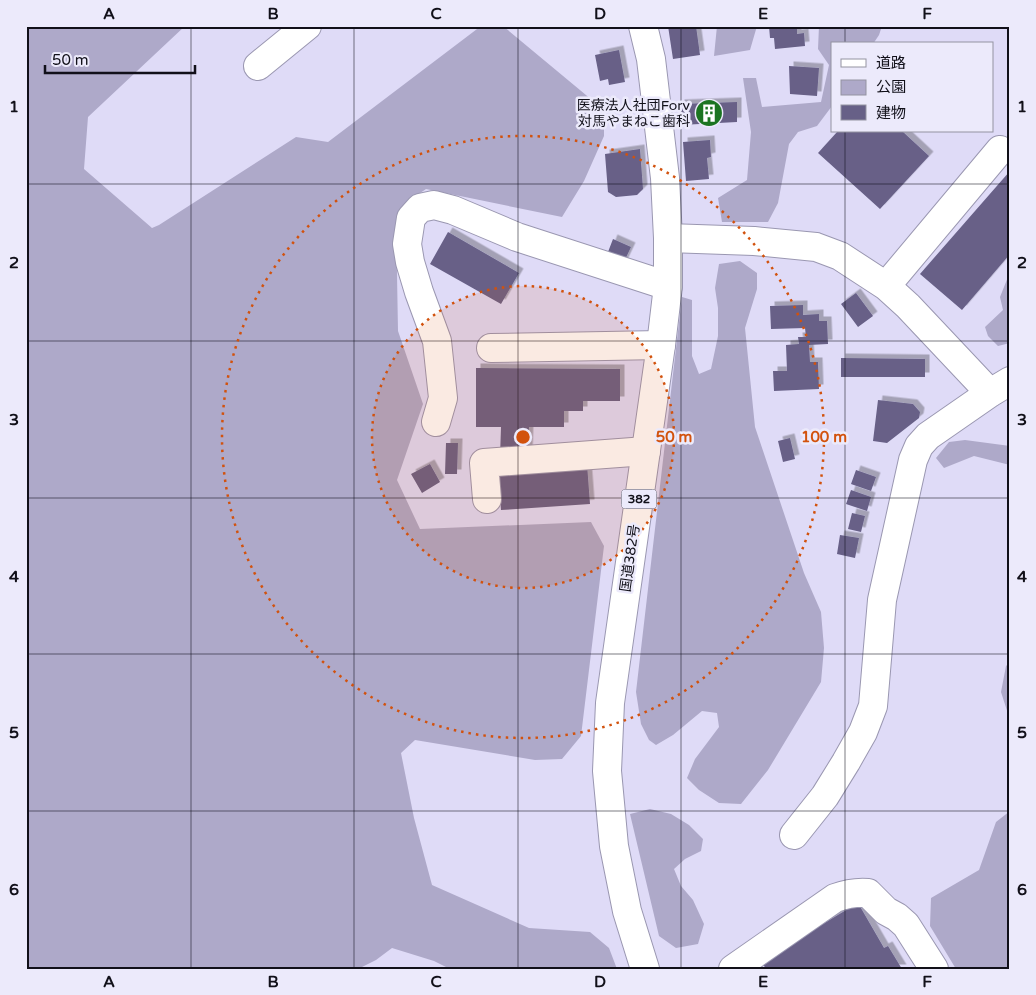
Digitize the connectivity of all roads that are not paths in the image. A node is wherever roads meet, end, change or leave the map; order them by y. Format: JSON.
{"nodes":[{"id":1,"x":307,"y":26,"type":"edge"},
{"id":2,"x":643,"y":26,"type":"edge"},
{"id":3,"x":258,"y":66,"type":"dead end"},
{"id":4,"x":1000,"y":150,"type":"dead end"},
{"id":5,"x":668,"y":238,"type":"junction"},
{"id":6,"x":668,"y":286,"type":"junction"},
{"id":7,"x":886,"y":286,"type":"junction"},
{"id":8,"x":661,"y":345,"type":"junction"},
{"id":9,"x":491,"y":348,"type":"dead end"},
{"id":10,"x":1000,"y":387,"type":"edge"},
{"id":11,"x":436,"y":422,"type":"dead end"},
{"id":12,"x":646,"y":451,"type":"junction"},
{"id":13,"x":487,"y":499,"type":"dead end"},
{"id":14,"x":794,"y":835,"type":"dead end"},
{"id":15,"x":645,"y":969,"type":"edge"},
{"id":16,"x":733,"y":969,"type":"edge"},
{"id":17,"x":934,"y":969,"type":"edge"}],
"edges":[{"from":1,"to":3,"type":"main road"},
{"from":2,"to":5,"type":"main road","name":"国道382号","number":"382"},
{"from":4,"to":7,"type":"main road"},
{"from":5,"to":6,"type":"main road","name":"国道382号","number":"382"},
{"from":5,"to":7,"type":"main road"},
{"from":6,"to":8,"type":"main road","name":"国道382号","number":"382"},
{"from":6,"to":11,"type":"main road"},
{"from":7,"to":10,"type":"main road"},
{"from":8,"to":9,"type":"main road"},
{"from":8,"to":12,"type":"main road","name":"国道382号","number":"382"},
{"from":10,"to":14,"type":"main road"},
{"from":12,"to":13,"type":"main road"},
{"from":12,"to":15,"type":"main road","name":"国道382号","number":"382"},
{"from":16,"to":17,"type":"main road"}]}
